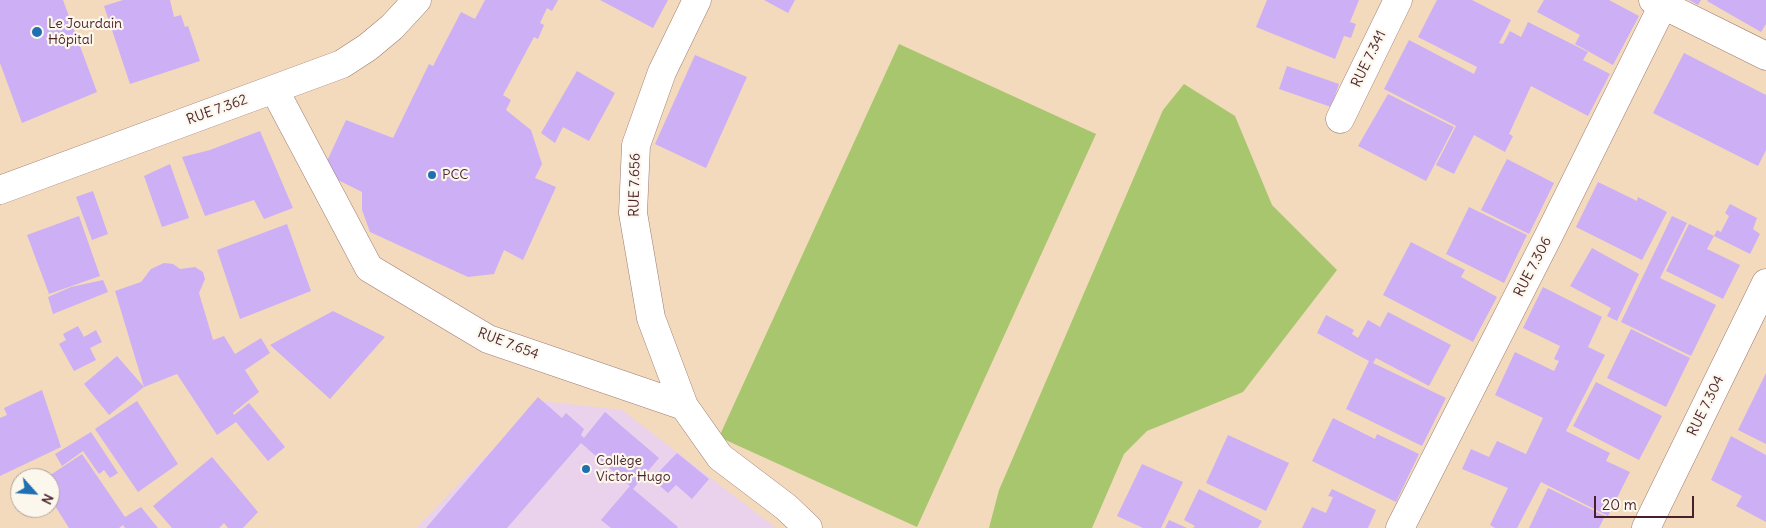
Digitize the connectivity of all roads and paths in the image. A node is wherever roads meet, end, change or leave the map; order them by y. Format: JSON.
{"nodes":[{"id":1,"x":417,"y":0,"type":"edge"},
{"id":2,"x":697,"y":0,"type":"edge"},
{"id":3,"x":1398,"y":0,"type":"edge"},
{"id":4,"x":1658,"y":2,"type":"edge"},
{"id":5,"x":1766,"y":56,"type":"edge"},
{"id":6,"x":274,"y":89,"type":"junction"},
{"id":7,"x":1340,"y":119,"type":"dead end"},
{"id":8,"x":0,"y":190,"type":"edge"},
{"id":9,"x":1766,"y":283,"type":"edge"},
{"id":10,"x":684,"y":406,"type":"junction"},
{"id":11,"x":808,"y":528,"type":"edge"},
{"id":12,"x":1400,"y":528,"type":"edge"},
{"id":13,"x":1646,"y":528,"type":"edge"}],
"edges":[{"from":1,"to":6,"type":"street","name":"RUE 7.362"},
{"from":2,"to":10,"type":"street","name":"RUE 7.656"},
{"from":3,"to":7,"type":"street","name":"RUE 7.341"},
{"from":4,"to":5,"type":"street"},
{"from":4,"to":12,"type":"street","name":"RUE 7.306"},
{"from":6,"to":8,"type":"street","name":"RUE 7.362"},
{"from":6,"to":10,"type":"street","name":"RUE 7.654"},
{"from":9,"to":13,"type":"street","name":"RUE 7.304"},
{"from":10,"to":11,"type":"street"}]}
